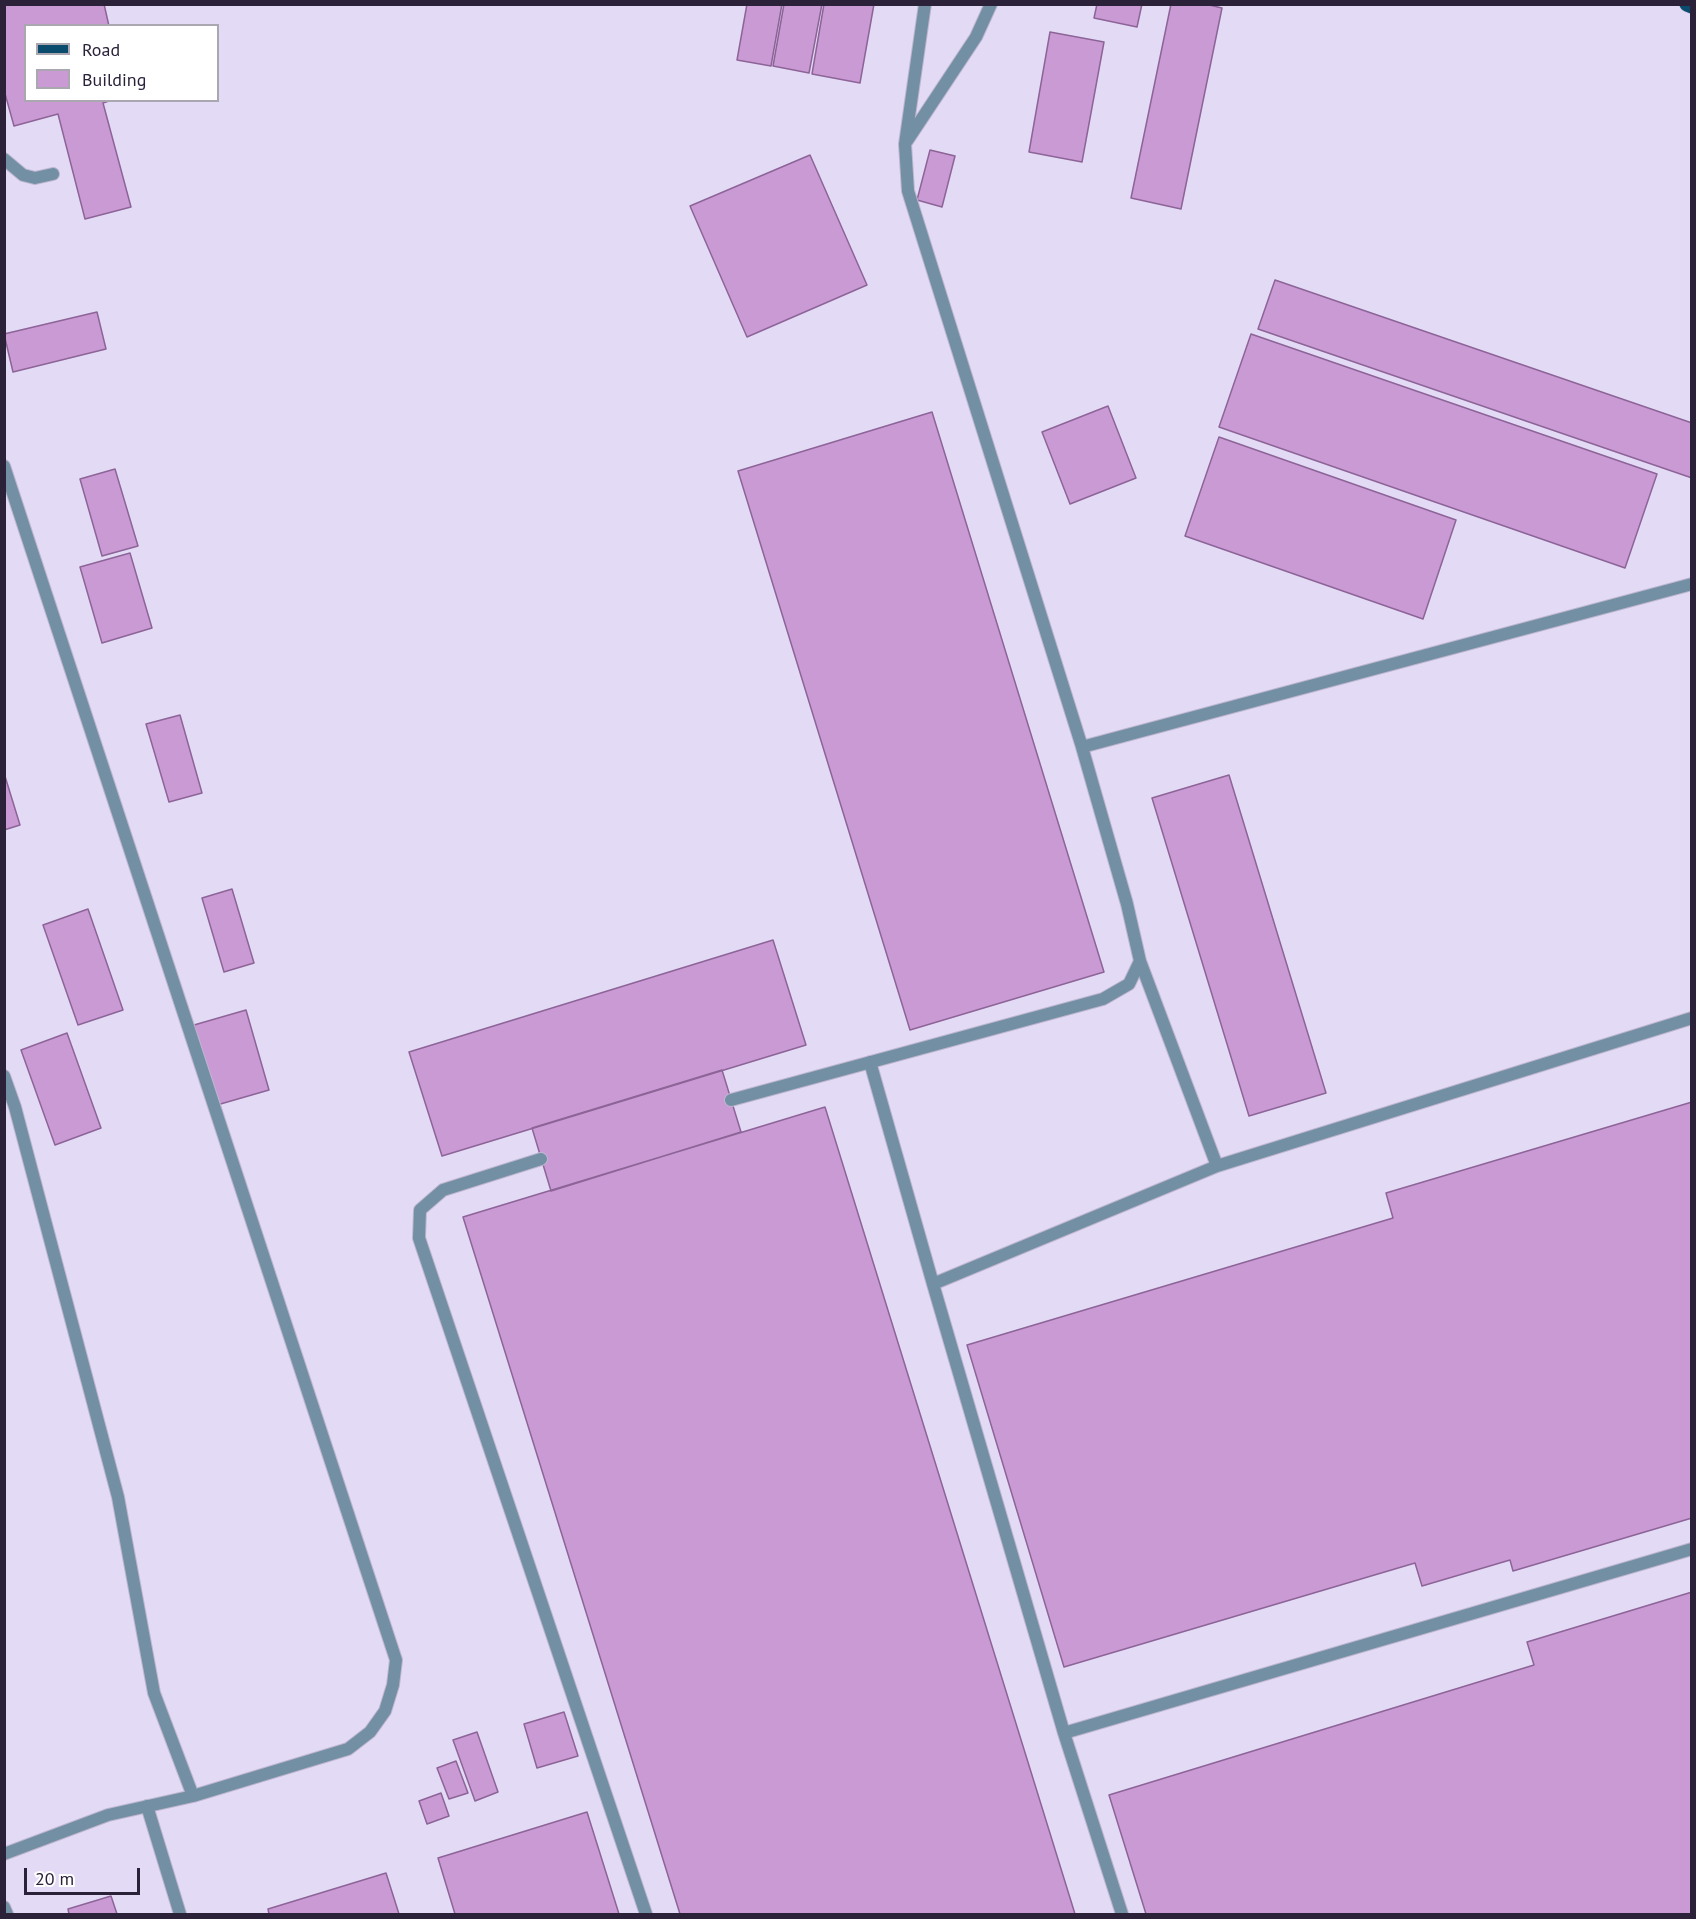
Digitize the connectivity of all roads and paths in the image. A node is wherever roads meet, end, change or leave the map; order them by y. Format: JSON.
{"nodes":[{"id":1,"x":925,"y":4,"type":"edge"},
{"id":2,"x":991,"y":4,"type":"edge"},
{"id":3,"x":1687,"y":4,"type":"edge"},
{"id":4,"x":1692,"y":6,"type":"edge"},
{"id":5,"x":905,"y":144,"type":"junction"},
{"id":6,"x":4,"y":159,"type":"edge"},
{"id":7,"x":53,"y":174,"type":"dead end"},
{"id":8,"x":4,"y":466,"type":"edge"},
{"id":9,"x":1692,"y":584,"type":"edge"},
{"id":10,"x":1082,"y":747,"type":"junction"},
{"id":11,"x":1140,"y":961,"type":"junction"},
{"id":12,"x":1692,"y":1018,"type":"edge"},
{"id":13,"x":870,"y":1062,"type":"junction"},
{"id":14,"x":4,"y":1076,"type":"edge"},
{"id":15,"x":731,"y":1100,"type":"dead end"},
{"id":16,"x":541,"y":1159,"type":"dead end"},
{"id":17,"x":1217,"y":1166,"type":"junction"},
{"id":18,"x":933,"y":1284,"type":"junction"},
{"id":19,"x":1692,"y":1549,"type":"edge"},
{"id":20,"x":1064,"y":1733,"type":"junction"},
{"id":21,"x":193,"y":1796,"type":"junction"},
{"id":22,"x":147,"y":1806,"type":"junction"},
{"id":23,"x":4,"y":1854,"type":"edge"},
{"id":24,"x":4,"y":1907,"type":"edge"},
{"id":25,"x":7,"y":1914,"type":"edge"},
{"id":26,"x":180,"y":1914,"type":"edge"},
{"id":27,"x":646,"y":1914,"type":"edge"},
{"id":28,"x":1122,"y":1914,"type":"edge"}],
"edges":[{"from":1,"to":5,"type":"lane"},
{"from":2,"to":5,"type":"lane"},
{"from":3,"to":4,"type":"main road"},
{"from":5,"to":10,"type":"lane"},
{"from":6,"to":7,"type":"lane"},
{"from":8,"to":21,"type":"lane"},
{"from":9,"to":10,"type":"lane"},
{"from":10,"to":11,"type":"lane"},
{"from":11,"to":13,"type":"lane"},
{"from":11,"to":17,"type":"lane"},
{"from":12,"to":17,"type":"lane"},
{"from":13,"to":15,"type":"lane"},
{"from":13,"to":18,"type":"lane"},
{"from":14,"to":21,"type":"lane"},
{"from":16,"to":27,"type":"lane"},
{"from":17,"to":18,"type":"lane"},
{"from":18,"to":20,"type":"lane"},
{"from":19,"to":20,"type":"lane"},
{"from":20,"to":28,"type":"lane"},
{"from":21,"to":22,"type":"lane"},
{"from":22,"to":23,"type":"lane"},
{"from":22,"to":26,"type":"lane"},
{"from":24,"to":25,"type":"lane"}]}
